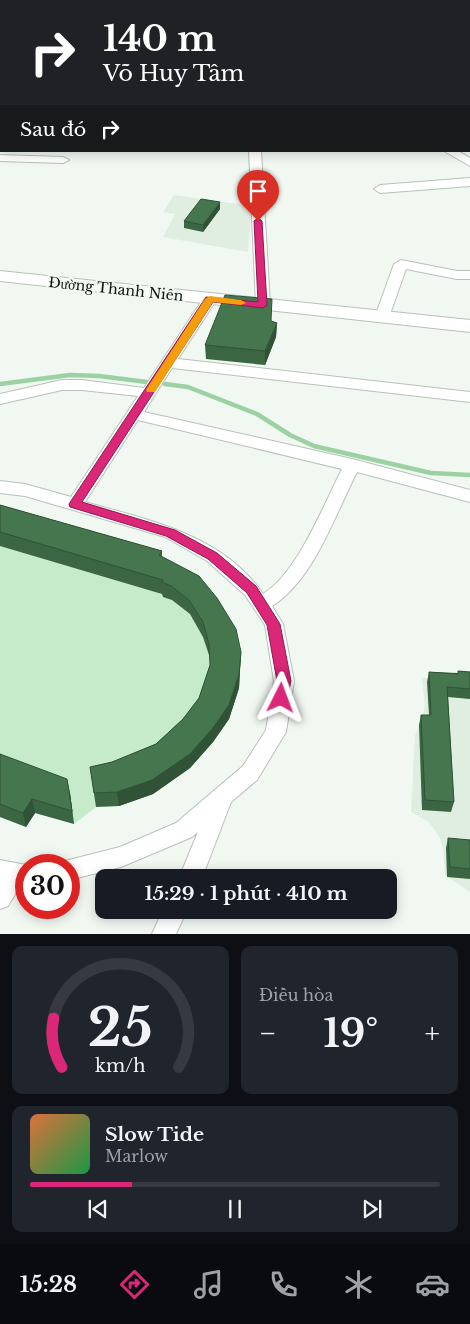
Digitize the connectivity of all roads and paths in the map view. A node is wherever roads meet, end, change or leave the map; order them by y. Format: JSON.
{"nodes":[{"id":1,"x":255,"y":152,"type":"edge"},
{"id":2,"x":452,"y":152,"type":"edge"},
{"id":3,"x":0,"y":158,"type":"edge"},
{"id":4,"x":63,"y":160,"type":"dead end"},
{"id":5,"x":470,"y":164,"type":"edge"},
{"id":6,"x":470,"y":182,"type":"edge"},
{"id":7,"x":380,"y":189,"type":"dead end"},
{"id":8,"x":470,"y":275,"type":"edge"},
{"id":9,"x":0,"y":276,"type":"edge"},
{"id":10,"x":210,"y":299,"type":"junction"},
{"id":11,"x":263,"y":305,"type":"junction"},
{"id":12,"x":382,"y":317,"type":"junction"},
{"id":13,"x":470,"y":326,"type":"edge"},
{"id":14,"x":169,"y":363,"type":"junction"},
{"id":15,"x":149,"y":393,"type":"junction"},
{"id":16,"x":470,"y":397,"type":"edge"},
{"id":17,"x":0,"y":399,"type":"edge"},
{"id":18,"x":133,"y":414,"type":"junction"},
{"id":19,"x":352,"y":465,"type":"junction"},
{"id":20,"x":0,"y":487,"type":"edge"},
{"id":21,"x":470,"y":496,"type":"edge"},
{"id":22,"x":74,"y":504,"type":"junction"},
{"id":23,"x":260,"y":605,"type":"junction"},
{"id":24,"x":222,"y":797,"type":"junction"},
{"id":25,"x":80,"y":866,"type":"edge"},
{"id":26,"x":194,"y":869,"type":"edge"},
{"id":27,"x":13,"y":874,"type":"edge"},
{"id":28,"x":0,"y":898,"type":"edge"},
{"id":29,"x":171,"y":919,"type":"edge"},
{"id":30,"x":164,"y":934,"type":"edge"}],
"edges":[{"from":1,"to":11,"type":"street"},
{"from":2,"to":5,"type":"street"},
{"from":3,"to":4,"type":"street"},
{"from":6,"to":7,"type":"street"},
{"from":8,"to":12,"type":"street"},
{"from":9,"to":10,"type":"street","name":"Đường Thanh Niên"},
{"from":10,"to":11,"type":"street","name":"Đường Thanh Niên"},
{"from":10,"to":14,"type":"street"},
{"from":11,"to":12,"type":"street","name":"Đường Thanh Niên"},
{"from":12,"to":13,"type":"street","name":"Đường Thanh Niên"},
{"from":14,"to":15,"type":"street"},
{"from":14,"to":16,"type":"street"},
{"from":15,"to":17,"type":"street"},
{"from":15,"to":18,"type":"street"},
{"from":18,"to":19,"type":"street"},
{"from":18,"to":22,"type":"street"},
{"from":19,"to":21,"type":"street"},
{"from":19,"to":23,"type":"street"},
{"from":20,"to":22,"type":"street"},
{"from":22,"to":23,"type":"street"},
{"from":23,"to":24,"type":"street"},
{"from":24,"to":25,"type":"street"},
{"from":24,"to":26,"type":"street"},
{"from":27,"to":28,"type":"street"},
{"from":29,"to":30,"type":"street"}]}
